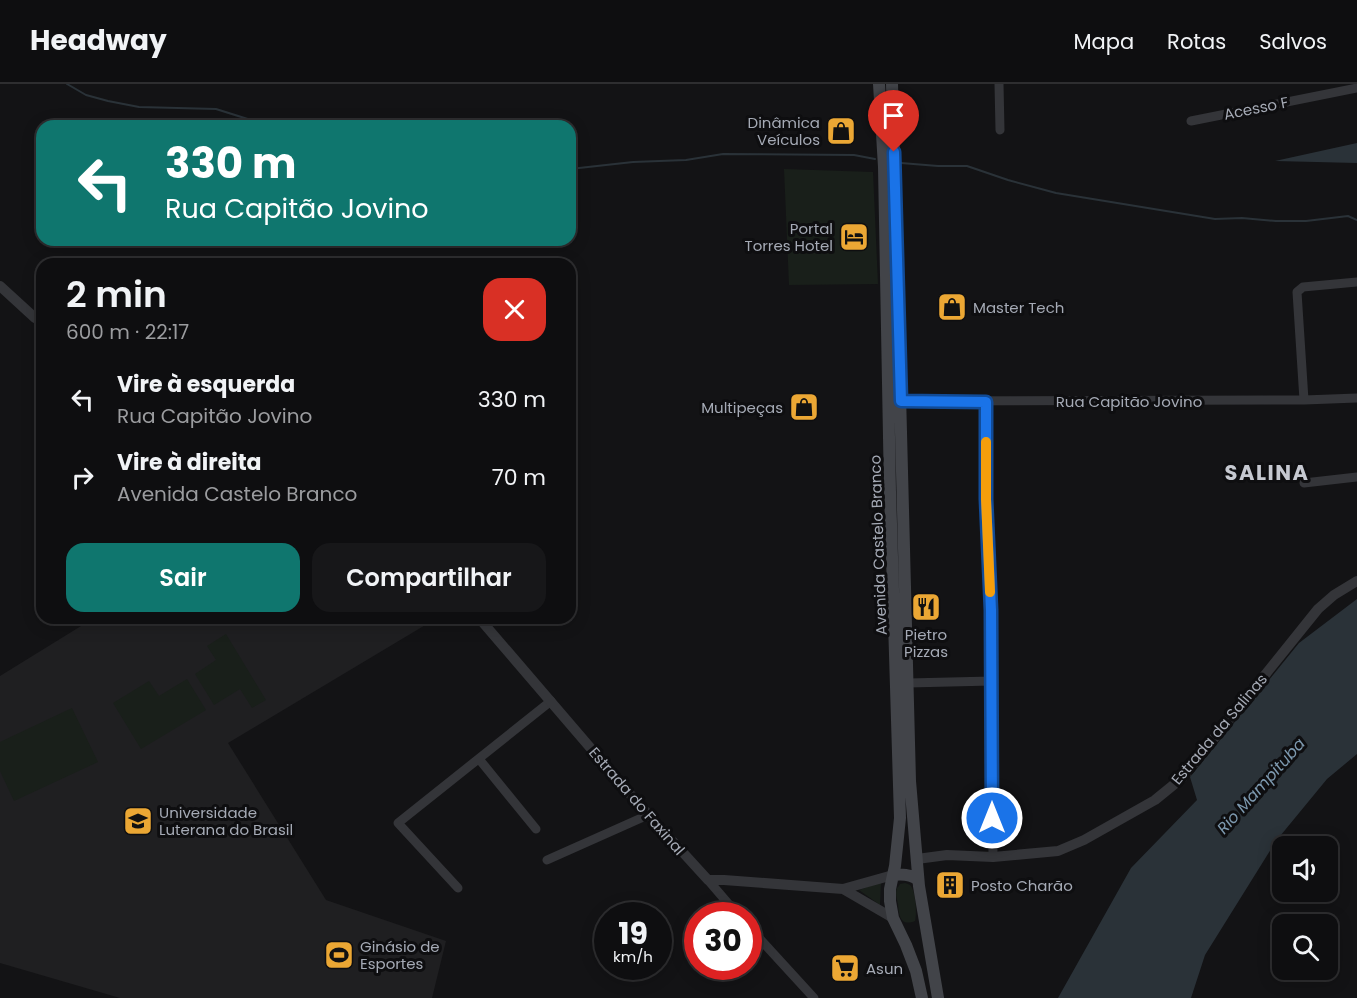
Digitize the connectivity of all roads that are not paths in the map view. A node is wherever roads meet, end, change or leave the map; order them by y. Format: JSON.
{"nodes":[{"id":1,"x":879,"y":84,"type":"edge"},
{"id":2,"x":892,"y":84,"type":"edge"},
{"id":3,"x":999,"y":84,"type":"edge"},
{"id":4,"x":1357,"y":88,"type":"edge"},
{"id":5,"x":1191,"y":121,"type":"dead end"},
{"id":6,"x":1000,"y":130,"type":"dead end"},
{"id":7,"x":1357,"y":282,"type":"edge"},
{"id":8,"x":0,"y":286,"type":"edge"},
{"id":9,"x":36,"y":319,"type":"edge"},
{"id":10,"x":1357,"y":398,"type":"edge"},
{"id":11,"x":1304,"y":400,"type":"junction"},
{"id":12,"x":901,"y":401,"type":"junction"},
{"id":13,"x":986,"y":402,"type":"junction"},
{"id":14,"x":1357,"y":477,"type":"edge"},
{"id":15,"x":1304,"y":483,"type":"dead end"},
{"id":16,"x":1357,"y":580,"type":"edge"},
{"id":17,"x":484,"y":624,"type":"edge"},
{"id":18,"x":992,"y":681,"type":"junction"},
{"id":19,"x":908,"y":683,"type":"junction"},
{"id":20,"x":551,"y":702,"type":"junction"},
{"id":21,"x":479,"y":759,"type":"junction"},
{"id":22,"x":648,"y":815,"type":"junction"},
{"id":23,"x":536,"y":829,"type":"dead end"},
{"id":24,"x":993,"y":857,"type":"junction"},
{"id":25,"x":917,"y":859,"type":"junction"},
{"id":26,"x":547,"y":860,"type":"dead end"},
{"id":27,"x":894,"y":870,"type":"junction"},
{"id":28,"x":708,"y":880,"type":"junction"},
{"id":29,"x":918,"y":880,"type":"junction"},
{"id":30,"x":458,"y":888,"type":"dead end"},
{"id":31,"x":843,"y":889,"type":"junction"},
{"id":32,"x":727,"y":902,"type":"edge"},
{"id":33,"x":895,"y":921,"type":"junction"},
{"id":34,"x":925,"y":923,"type":"junction"},
{"id":35,"x":762,"y":942,"type":"edge"},
{"id":36,"x":813,"y":998,"type":"edge"},
{"id":37,"x":922,"y":998,"type":"edge"},
{"id":38,"x":938,"y":998,"type":"edge"}],
"edges":[{"from":1,"to":27,"type":"main road","name":"Avenida Castelo Branco"},
{"from":2,"to":12,"type":"main road","name":"Avenida Castelo Branco"},
{"from":3,"to":6,"type":"street"},
{"from":4,"to":5,"type":"street","name":"Acesso F"},
{"from":7,"to":11,"type":"street"},
{"from":8,"to":9,"type":"street"},
{"from":10,"to":11,"type":"street","name":"Rua Capitão Jovino"},
{"from":11,"to":13,"type":"street","name":"Rua Capitão Jovino"},
{"from":12,"to":13,"type":"street","name":"Rua Capitão Jovino"},
{"from":12,"to":19,"type":"main road","name":"Avenida Castelo Branco"},
{"from":13,"to":18,"type":"street"},
{"from":14,"to":15,"type":"street"},
{"from":16,"to":24,"type":"street","name":"Estrada da Salinas"},
{"from":17,"to":20,"type":"street","name":"Estrada do Faxinal"},
{"from":18,"to":19,"type":"street"},
{"from":18,"to":24,"type":"street"},
{"from":19,"to":25,"type":"main road","name":"Avenida Castelo Branco"},
{"from":20,"to":21,"type":"street"},
{"from":20,"to":22,"type":"street","name":"Estrada do Faxinal"},
{"from":21,"to":23,"type":"street"},
{"from":21,"to":30,"type":"street"},
{"from":22,"to":26,"type":"street"},
{"from":22,"to":28,"type":"street","name":"Estrada do Faxinal"},
{"from":24,"to":25,"type":"street","name":"Estrada da Salinas"},
{"from":25,"to":27,"type":"main road"},
{"from":25,"to":29,"type":"main road","name":"Avenida Castelo Branco"},
{"from":27,"to":29,"type":"main road"},
{"from":27,"to":31,"type":"street"},
{"from":27,"to":33,"type":"main road","name":"Avenida Castelo Branco"},
{"from":28,"to":31,"type":"street"},
{"from":28,"to":32,"type":"street"},
{"from":29,"to":34,"type":"main road","name":"Avenida Castelo Branco"},
{"from":31,"to":33,"type":"street"},
{"from":33,"to":34,"type":"main road"},
{"from":33,"to":37,"type":"main road","name":"Avenida Castelo Branco"},
{"from":34,"to":38,"type":"main road","name":"Avenida Castelo Branco"},
{"from":35,"to":36,"type":"street"}]}
